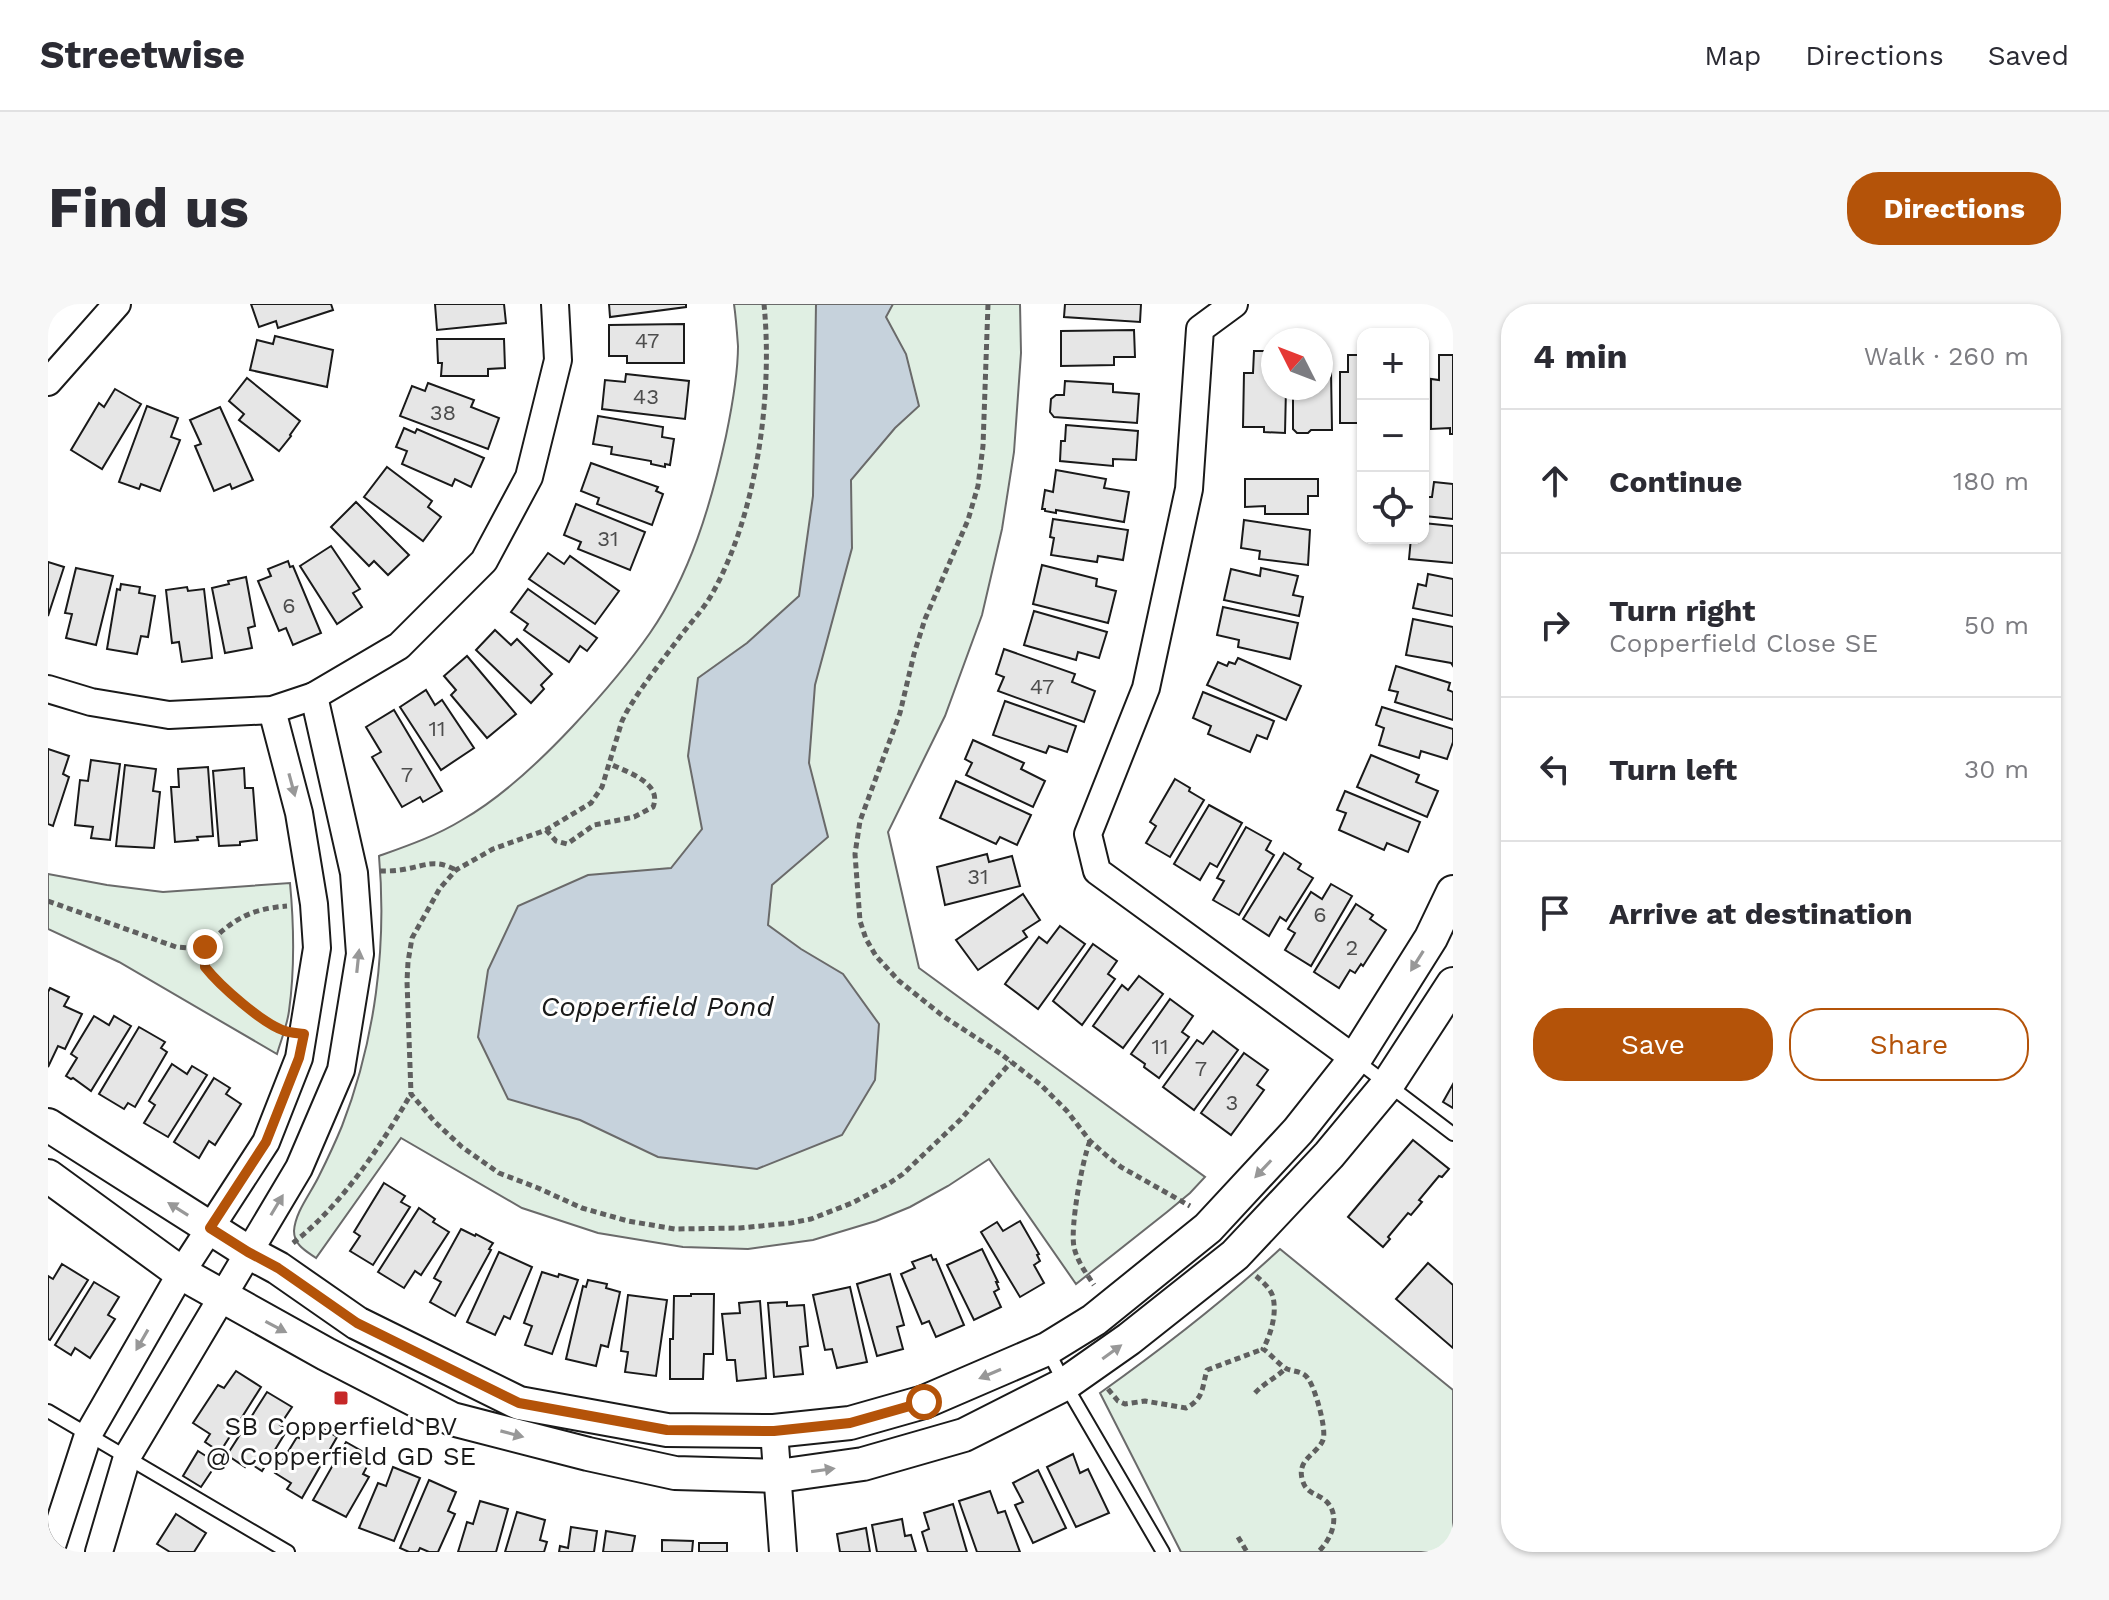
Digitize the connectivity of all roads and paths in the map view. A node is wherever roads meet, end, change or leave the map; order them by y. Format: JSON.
{"nodes":[{"id":1,"x":117,"y":304,"type":"edge"},
{"id":2,"x":555,"y":304,"type":"edge"},
{"id":3,"x":764,"y":304,"type":"edge"},
{"id":4,"x":988,"y":304,"type":"edge"},
{"id":5,"x":1234,"y":304,"type":"edge"},
{"id":6,"x":48,"y":382,"type":"edge"},
{"id":7,"x":48,"y":689,"type":"edge"},
{"id":8,"x":314,"y":696,"type":"junction"},
{"id":9,"x":272,"y":710,"type":"junction"},
{"id":10,"x":610,"y":764,"type":"junction"},
{"id":11,"x":546,"y":830,"type":"junction"},
{"id":12,"x":456,"y":870,"type":"junction"},
{"id":13,"x":354,"y":873,"type":"junction"},
{"id":14,"x":1453,"y":892,"type":"edge"},
{"id":15,"x":48,"y":901,"type":"edge"},
{"id":16,"x":314,"y":904,"type":"junction"},
{"id":17,"x":205,"y":947,"type":"junction"},
{"id":18,"x":1453,"y":984,"type":"edge"},
{"id":19,"x":304,"y":1034,"type":"junction"},
{"id":20,"x":1355,"y":1059,"type":"junction"},
{"id":21,"x":1011,"y":1062,"type":"junction"},
{"id":22,"x":1388,"y":1084,"type":"junction"},
{"id":23,"x":411,"y":1094,"type":"junction"},
{"id":24,"x":48,"y":1125,"type":"edge"},
{"id":25,"x":1453,"y":1134,"type":"edge"},
{"id":26,"x":1090,"y":1141,"type":"junction"},
{"id":27,"x":48,"y":1176,"type":"edge"},
{"id":28,"x":1214,"y":1221,"type":"junction"},
{"id":29,"x":210,"y":1228,"type":"junction"},
{"id":30,"x":290,"y":1245,"type":"dead end"},
{"id":31,"x":248,"y":1252,"type":"junction"},
{"id":32,"x":1235,"y":1255,"type":"junction"},
{"id":33,"x":181,"y":1273,"type":"junction"},
{"id":34,"x":221,"y":1295,"type":"junction"},
{"id":35,"x":1110,"y":1307,"type":"junction"},
{"id":36,"x":1047,"y":1349,"type":"junction"},
{"id":37,"x":1263,"y":1349,"type":"junction"},
{"id":38,"x":1093,"y":1365,"type":"junction"},
{"id":39,"x":1286,"y":1368,"type":"junction"},
{"id":40,"x":1065,"y":1384,"type":"junction"},
{"id":41,"x":1255,"y":1393,"type":"dead end"},
{"id":42,"x":48,"y":1411,"type":"edge"},
{"id":43,"x":774,"y":1431,"type":"junction"},
{"id":44,"x":88,"y":1435,"type":"junction"},
{"id":45,"x":127,"y":1457,"type":"junction"},
{"id":46,"x":778,"y":1476,"type":"junction"},
{"id":47,"x":1238,"y":1537,"type":"dead end"},
{"id":48,"x":50,"y":1552,"type":"edge"},
{"id":49,"x":99,"y":1552,"type":"edge"},
{"id":50,"x":288,"y":1552,"type":"edge"},
{"id":51,"x":783,"y":1552,"type":"edge"},
{"id":52,"x":1163,"y":1552,"type":"edge"},
{"id":53,"x":1247,"y":1552,"type":"edge"},
{"id":54,"x":1318,"y":1552,"type":"edge"}],
"edges":[{"from":1,"to":6,"type":"street"},
{"from":2,"to":8,"type":"street"},
{"from":3,"to":10,"type":"path"},
{"from":4,"to":21,"type":"path"},
{"from":5,"to":20,"type":"street"},
{"from":7,"to":9,"type":"street"},
{"from":8,"to":9,"type":"street"},
{"from":8,"to":13,"type":"street"},
{"from":9,"to":16,"type":"street","one_way":true},
{"from":10,"to":11,"type":"path"},
{"from":10,"to":11,"type":"path"},
{"from":11,"to":12,"type":"path"},
{"from":12,"to":13,"type":"path"},
{"from":12,"to":23,"type":"path"},
{"from":31,"to":13,"type":"street","one_way":true},
{"from":14,"to":20,"type":"street","one_way":true},
{"from":15,"to":17,"type":"path"},
{"from":16,"to":17,"type":"path"},
{"from":16,"to":19,"type":"street"},
{"from":17,"to":19,"type":"path"},
{"from":18,"to":22,"type":"street"},
{"from":19,"to":29,"type":"street"},
{"from":20,"to":22,"type":"lane"},
{"from":20,"to":28,"type":"street","one_way":true},
{"from":21,"to":23,"type":"path"},
{"from":21,"to":26,"type":"path"},
{"from":22,"to":25,"type":"lane"},
{"from":22,"to":32,"type":"street"},
{"from":23,"to":30,"type":"path"},
{"from":29,"to":24,"type":"street","one_way":true},
{"from":26,"to":28,"type":"path"},
{"from":26,"to":35,"type":"path"},
{"from":27,"to":33,"type":"street"},
{"from":28,"to":35,"type":"street"},
{"from":29,"to":31,"type":"street"},
{"from":29,"to":33,"type":"street"},
{"from":31,"to":34,"type":"street"},
{"from":31,"to":43,"type":"street"},
{"from":32,"to":37,"type":"path"},
{"from":38,"to":32,"type":"street","one_way":true},
{"from":33,"to":34,"type":"street"},
{"from":33,"to":44,"type":"street","one_way":true},
{"from":34,"to":45,"type":"street"},
{"from":34,"to":46,"type":"street","one_way":true},
{"from":35,"to":36,"type":"street"},
{"from":36,"to":40,"type":"lane"},
{"from":36,"to":43,"type":"street","one_way":true},
{"from":37,"to":38,"type":"path"},
{"from":37,"to":39,"type":"path"},
{"from":38,"to":40,"type":"street"},
{"from":39,"to":41,"type":"path"},
{"from":39,"to":54,"type":"path"},
{"from":46,"to":40,"type":"street","one_way":true},
{"from":40,"to":52,"type":"lane"},
{"from":42,"to":44,"type":"lane"},
{"from":43,"to":46,"type":"street"},
{"from":44,"to":45,"type":"lane"},
{"from":44,"to":48,"type":"street"},
{"from":45,"to":49,"type":"street"},
{"from":45,"to":50,"type":"lane"},
{"from":46,"to":51,"type":"street"},
{"from":47,"to":53,"type":"path"}]}
